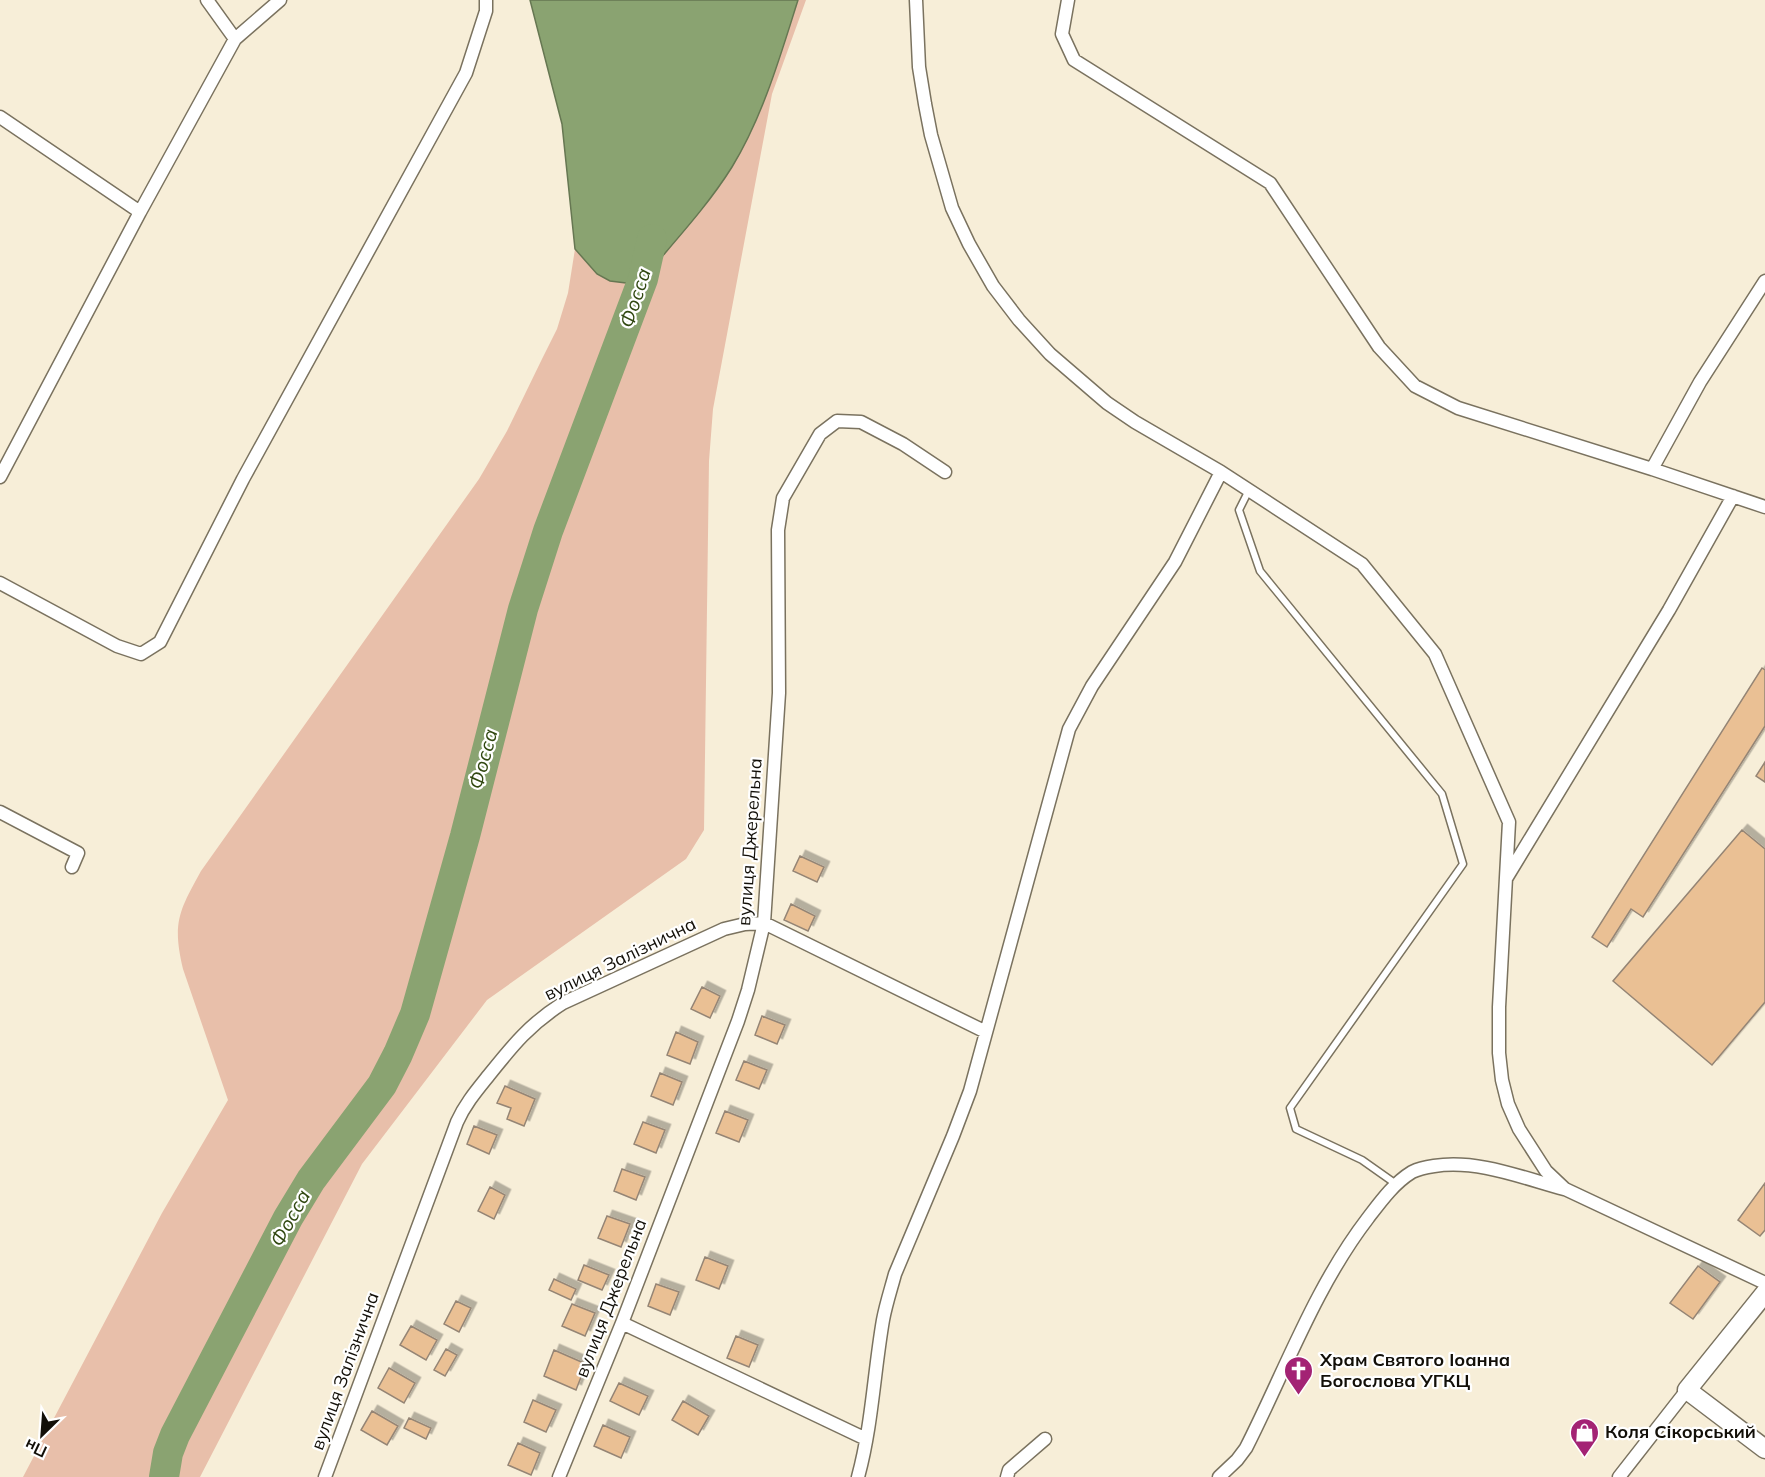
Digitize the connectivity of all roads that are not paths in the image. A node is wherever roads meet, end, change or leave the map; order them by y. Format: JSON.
{"nodes":[{"id":1,"x":207,"y":0,"type":"edge"},
{"id":2,"x":280,"y":0,"type":"edge"},
{"id":3,"x":486,"y":0,"type":"edge"},
{"id":4,"x":916,"y":0,"type":"edge"},
{"id":5,"x":1068,"y":0,"type":"edge"},
{"id":6,"x":235,"y":39,"type":"junction"},
{"id":7,"x":0,"y":117,"type":"edge"},
{"id":8,"x":140,"y":212,"type":"junction"},
{"id":9,"x":1765,"y":281,"type":"edge"},
{"id":10,"x":1652,"y":469,"type":"junction"},
{"id":11,"x":945,"y":472,"type":"dead end"},
{"id":12,"x":1221,"y":472,"type":"junction"},
{"id":13,"x":0,"y":477,"type":"edge"},
{"id":14,"x":1248,"y":490,"type":"junction"},
{"id":15,"x":1733,"y":496,"type":"junction"},
{"id":16,"x":1765,"y":507,"type":"edge"},
{"id":17,"x":0,"y":583,"type":"edge"},
{"id":18,"x":0,"y":812,"type":"edge"},
{"id":19,"x":72,"y":867,"type":"dead end"},
{"id":20,"x":1506,"y":878,"type":"junction"},
{"id":21,"x":764,"y":923,"type":"junction"},
{"id":22,"x":986,"y":1032,"type":"junction"},
{"id":23,"x":1397,"y":1185,"type":"junction"},
{"id":24,"x":1565,"y":1189,"type":"junction"},
{"id":25,"x":1765,"y":1283,"type":"edge"},
{"id":26,"x":1765,"y":1293,"type":"edge"},
{"id":27,"x":622,"y":1323,"type":"junction"},
{"id":28,"x":1687,"y":1390,"type":"junction"},
{"id":29,"x":1045,"y":1438,"type":"dead end"},
{"id":30,"x":866,"y":1439,"type":"junction"},
{"id":31,"x":1765,"y":1449,"type":"edge"},
{"id":32,"x":325,"y":1477,"type":"edge"},
{"id":33,"x":559,"y":1477,"type":"edge"},
{"id":34,"x":858,"y":1477,"type":"edge"},
{"id":35,"x":1007,"y":1477,"type":"edge"},
{"id":36,"x":1220,"y":1477,"type":"edge"},
{"id":37,"x":1619,"y":1477,"type":"edge"}],
"edges":[{"from":1,"to":6,"type":"street"},
{"from":2,"to":6,"type":"street"},
{"from":3,"to":17,"type":"street"},
{"from":4,"to":12,"type":"street"},
{"from":5,"to":10,"type":"street"},
{"from":6,"to":8,"type":"street"},
{"from":7,"to":8,"type":"street"},
{"from":8,"to":13,"type":"street"},
{"from":9,"to":10,"type":"street"},
{"from":10,"to":15,"type":"street"},
{"from":11,"to":21,"type":"street","name":"вулиця Джерельна"},
{"from":12,"to":14,"type":"street"},
{"from":12,"to":22,"type":"street"},
{"from":14,"to":20,"type":"street"},
{"from":14,"to":23,"type":"lane"},
{"from":15,"to":16,"type":"street"},
{"from":15,"to":20,"type":"street"},
{"from":18,"to":19,"type":"street"},
{"from":20,"to":24,"type":"street"},
{"from":21,"to":22,"type":"street"},
{"from":21,"to":27,"type":"street","name":"вулиця Джерельна"},
{"from":21,"to":32,"type":"street","name":"вулиця Залізнична"},
{"from":22,"to":30,"type":"street"},
{"from":23,"to":24,"type":"street"},
{"from":23,"to":36,"type":"street"},
{"from":24,"to":25,"type":"street"},
{"from":26,"to":28,"type":"street"},
{"from":27,"to":30,"type":"street"},
{"from":27,"to":33,"type":"street","name":"вулиця Джерельна"},
{"from":28,"to":31,"type":"street"},
{"from":28,"to":37,"type":"street"},
{"from":29,"to":35,"type":"street"},
{"from":30,"to":34,"type":"street"}]}
